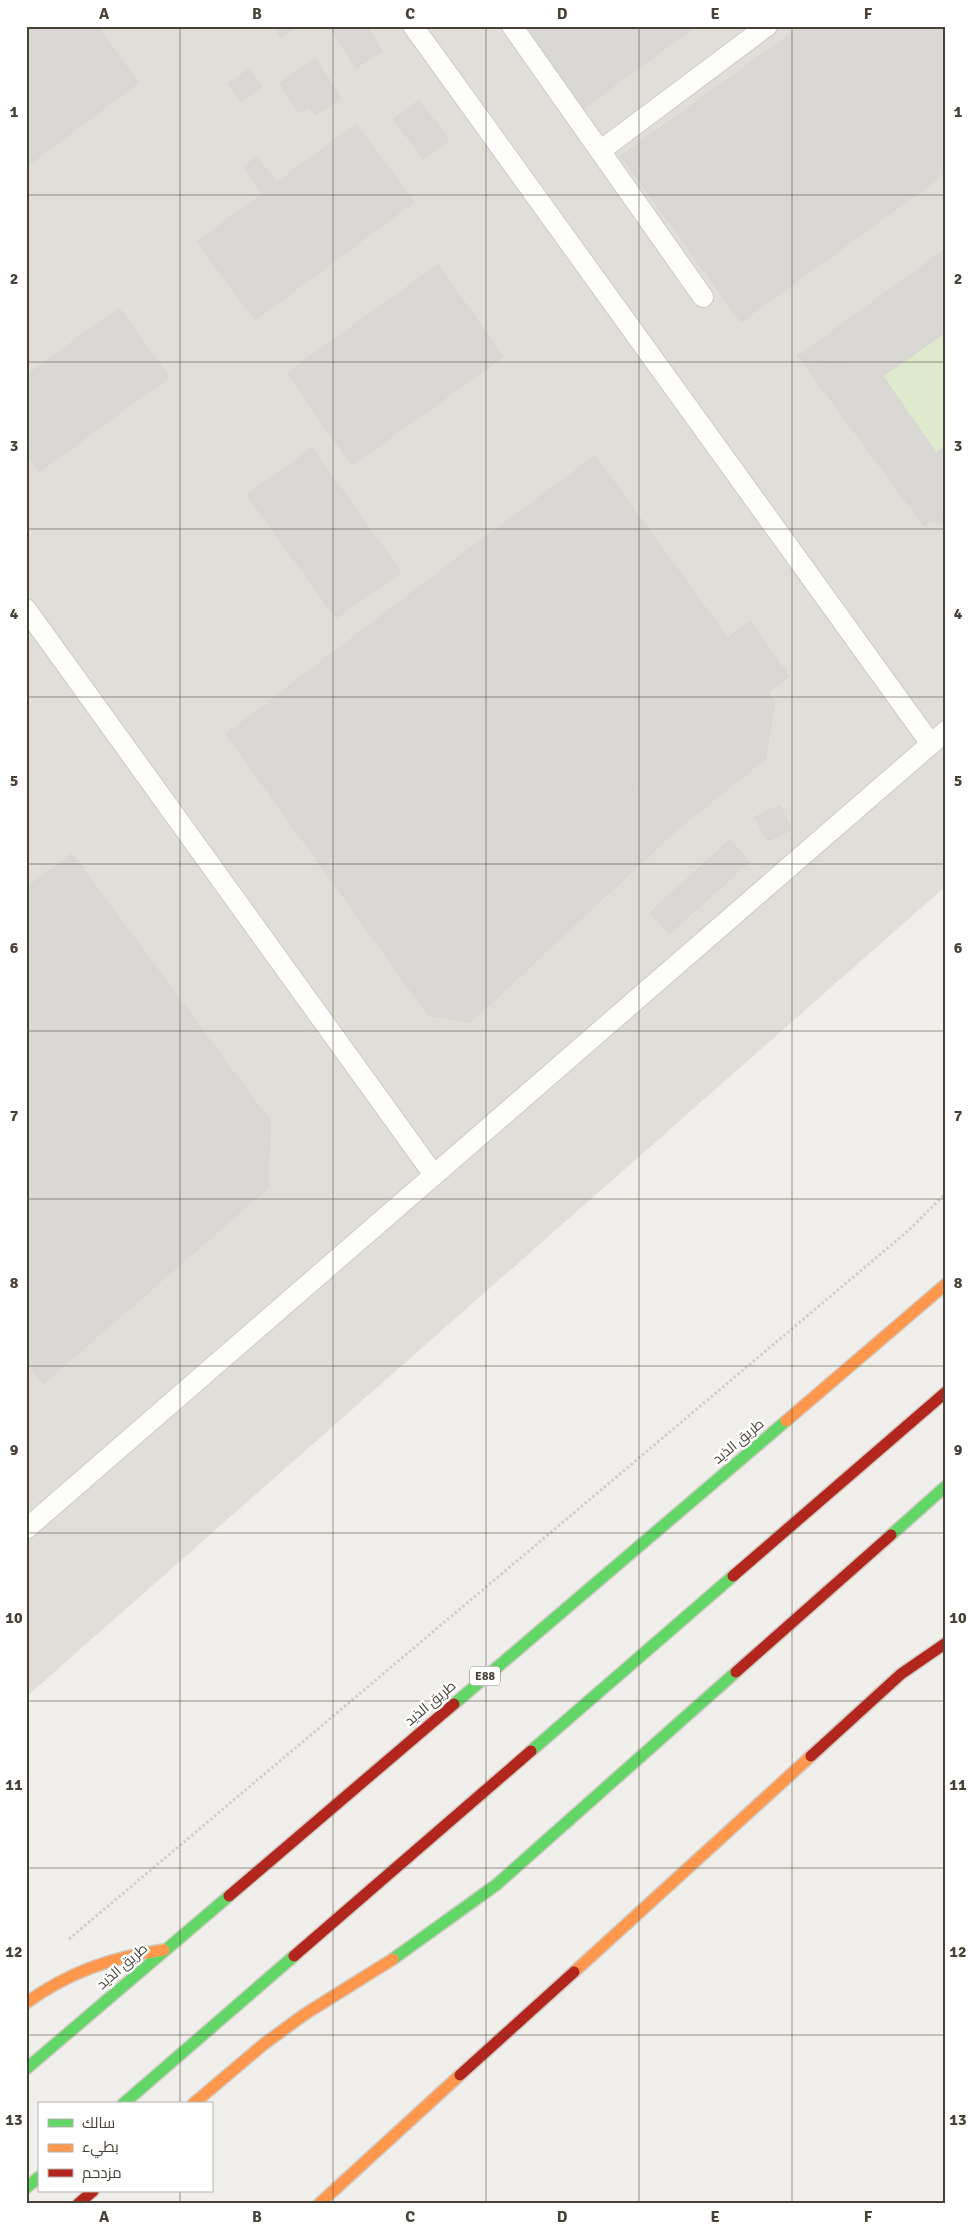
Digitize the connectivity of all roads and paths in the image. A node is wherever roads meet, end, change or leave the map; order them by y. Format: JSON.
{"nodes":[{"id":1,"x":414,"y":26,"type":"edge"},
{"id":2,"x":512,"y":26,"type":"edge"},
{"id":3,"x":767,"y":26,"type":"edge"},
{"id":4,"x":600,"y":151,"type":"junction"},
{"id":5,"x":703,"y":297,"type":"dead end"},
{"id":6,"x":26,"y":609,"type":"edge"},
{"id":7,"x":946,"y":731,"type":"edge"},
{"id":8,"x":931,"y":744,"type":"junction"},
{"id":9,"x":434,"y":1175,"type":"junction"},
{"id":10,"x":946,"y":1193,"type":"edge"},
{"id":11,"x":946,"y":1284,"type":"edge"},
{"id":12,"x":946,"y":1392,"type":"edge"},
{"id":13,"x":946,"y":1486,"type":"edge"},
{"id":14,"x":26,"y":1529,"type":"edge"},
{"id":15,"x":946,"y":1643,"type":"edge"},
{"id":16,"x":64,"y":1943,"type":"dead end"},
{"id":17,"x":164,"y":1950,"type":"junction"},
{"id":18,"x":26,"y":2003,"type":"edge"},
{"id":19,"x":26,"y":2069,"type":"edge"},
{"id":20,"x":125,"y":2102,"type":"edge"},
{"id":21,"x":195,"y":2102,"type":"edge"},
{"id":22,"x":38,"y":2178,"type":"edge"},
{"id":23,"x":26,"y":2188,"type":"edge"},
{"id":24,"x":91,"y":2192,"type":"edge"},
{"id":25,"x":78,"y":2204,"type":"edge"},
{"id":26,"x":319,"y":2204,"type":"edge"}],
"edges":[{"from":1,"to":8,"type":"lane"},
{"from":2,"to":4,"type":"lane"},
{"from":3,"to":4,"type":"lane"},
{"from":4,"to":5,"type":"lane"},
{"from":6,"to":9,"type":"lane"},
{"from":7,"to":8,"type":"lane"},
{"from":8,"to":9,"type":"lane"},
{"from":9,"to":14,"type":"lane"},
{"from":10,"to":16,"type":"path"},
{"from":11,"to":17,"type":"main road","name":"طريق الذيد","number":"E88"},
{"from":12,"to":20,"type":"main road"},
{"from":13,"to":21,"type":"main road"},
{"from":15,"to":26,"type":"main road"},
{"from":17,"to":18,"type":"main road"},
{"from":17,"to":19,"type":"main road","name":"طريق الذيد","number":"E88"},
{"from":22,"to":23,"type":"main road"},
{"from":24,"to":25,"type":"main road"}]}
